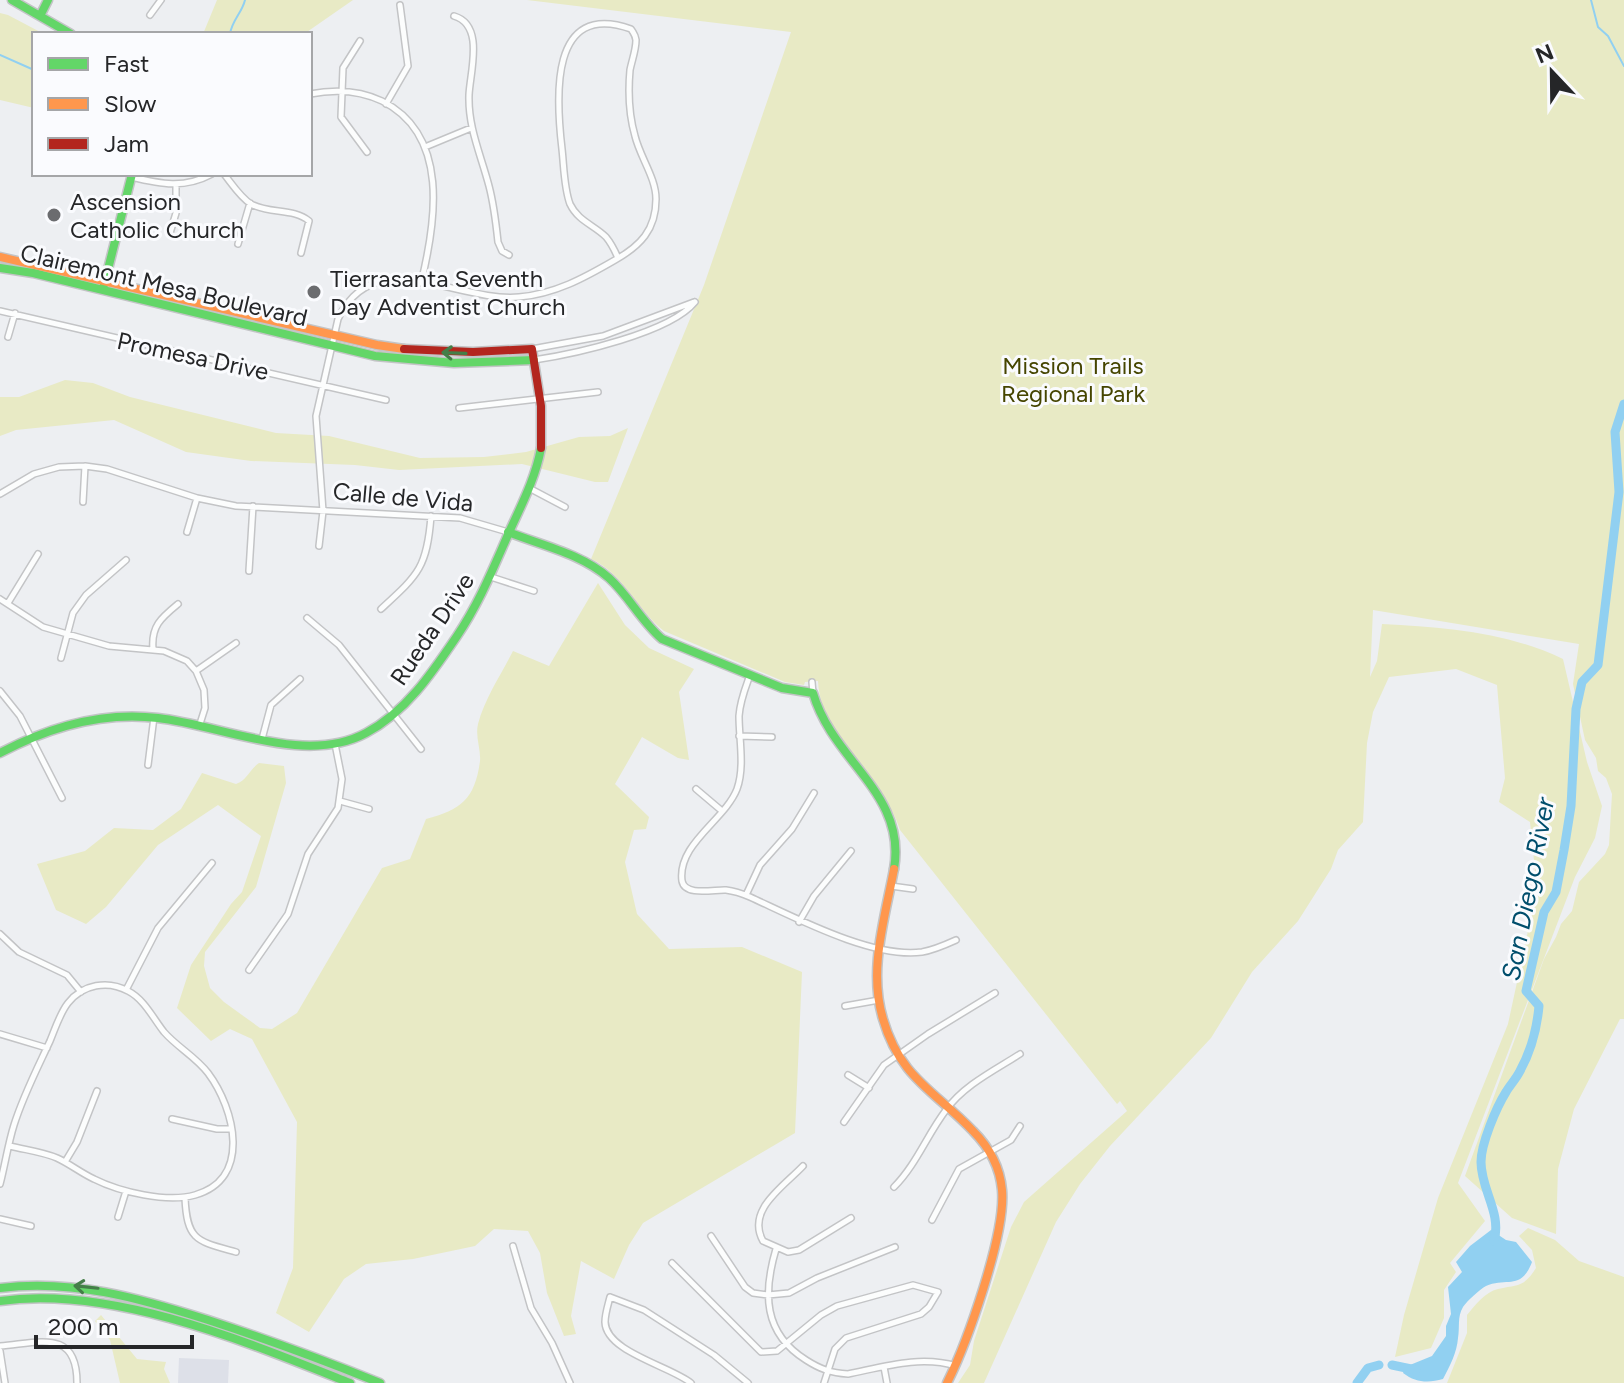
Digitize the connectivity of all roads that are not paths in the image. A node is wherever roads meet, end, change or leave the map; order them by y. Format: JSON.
{"nodes":[{"id":1,"x":12,"y":0,"type":"edge"},
{"id":2,"x":48,"y":0,"type":"edge"},
{"id":3,"x":161,"y":0,"type":"edge"},
{"id":4,"x":400,"y":5,"type":"dead end"},
{"id":5,"x":150,"y":15,"type":"dead end"},
{"id":6,"x":40,"y":16,"type":"junction"},
{"id":7,"x":454,"y":16,"type":"dead end"},
{"id":8,"x":68,"y":32,"type":"edge"},
{"id":9,"x":360,"y":41,"type":"dead end"},
{"id":10,"x":342,"y":91,"type":"junction"},
{"id":11,"x":312,"y":94,"type":"edge"},
{"id":12,"x":386,"y":104,"type":"junction"},
{"id":13,"x":471,"y":128,"type":"junction"},
{"id":14,"x":425,"y":147,"type":"junction"},
{"id":15,"x":367,"y":152,"type":"dead end"},
{"id":16,"x":131,"y":176,"type":"edge"},
{"id":17,"x":207,"y":176,"type":"edge"},
{"id":18,"x":226,"y":176,"type":"edge"},
{"id":19,"x":176,"y":185,"type":"junction"},
{"id":20,"x":250,"y":203,"type":"junction"},
{"id":21,"x":170,"y":233,"type":"dead end"},
{"id":22,"x":238,"y":244,"type":"dead end"},
{"id":23,"x":301,"y":253,"type":"dead end"},
{"id":24,"x":509,"y":255,"type":"dead end"},
{"id":25,"x":0,"y":257,"type":"edge"},
{"id":26,"x":618,"y":258,"type":"junction"},
{"id":27,"x":0,"y":268,"type":"edge"},
{"id":28,"x":105,"y":280,"type":"junction"},
{"id":29,"x":421,"y":283,"type":"junction"},
{"id":30,"x":103,"y":291,"type":"junction"},
{"id":31,"x":0,"y":311,"type":"edge"},
{"id":32,"x":15,"y":313,"type":"junction"},
{"id":33,"x":335,"y":334,"type":"junction"},
{"id":34,"x":8,"y":337,"type":"dead end"},
{"id":35,"x":332,"y":344,"type":"junction"},
{"id":36,"x":532,"y":349,"type":"junction"},
{"id":37,"x":534,"y":360,"type":"junction"},
{"id":38,"x":323,"y":384,"type":"junction"},
{"id":39,"x":598,"y":392,"type":"dead end"},
{"id":40,"x":386,"y":400,"type":"dead end"},
{"id":41,"x":539,"y":401,"type":"junction"},
{"id":42,"x":459,"y":408,"type":"dead end"},
{"id":43,"x":85,"y":466,"type":"junction"},
{"id":44,"x":528,"y":488,"type":"junction"},
{"id":45,"x":0,"y":494,"type":"edge"},
{"id":46,"x":197,"y":498,"type":"junction"},
{"id":47,"x":83,"y":502,"type":"dead end"},
{"id":48,"x":253,"y":506,"type":"junction"},
{"id":49,"x":565,"y":507,"type":"dead end"},
{"id":50,"x":323,"y":511,"type":"junction"},
{"id":51,"x":431,"y":516,"type":"junction"},
{"id":52,"x":187,"y":532,"type":"dead end"},
{"id":53,"x":508,"y":532,"type":"junction"},
{"id":54,"x":319,"y":546,"type":"dead end"},
{"id":55,"x":38,"y":554,"type":"dead end"},
{"id":56,"x":126,"y":560,"type":"dead end"},
{"id":57,"x":249,"y":571,"type":"dead end"},
{"id":58,"x":491,"y":577,"type":"junction"},
{"id":59,"x":534,"y":591,"type":"dead end"},
{"id":60,"x":0,"y":599,"type":"edge"},
{"id":61,"x":8,"y":603,"type":"junction"},
{"id":62,"x":178,"y":604,"type":"dead end"},
{"id":63,"x":381,"y":609,"type":"dead end"},
{"id":64,"x":307,"y":618,"type":"dead end"},
{"id":65,"x":66,"y":634,"type":"junction"},
{"id":66,"x":236,"y":643,"type":"dead end"},
{"id":67,"x":153,"y":649,"type":"junction"},
{"id":68,"x":61,"y":658,"type":"dead end"},
{"id":69,"x":196,"y":671,"type":"junction"},
{"id":70,"x":750,"y":675,"type":"junction"},
{"id":71,"x":300,"y":679,"type":"dead end"},
{"id":72,"x":812,"y":682,"type":"dead end"},
{"id":73,"x":0,"y":691,"type":"edge"},
{"id":74,"x":813,"y":693,"type":"junction"},
{"id":75,"x":396,"y":715,"type":"junction"},
{"id":76,"x":154,"y":717,"type":"junction"},
{"id":77,"x":199,"y":727,"type":"junction"},
{"id":78,"x":30,"y":736,"type":"junction"},
{"id":79,"x":739,"y":736,"type":"junction"},
{"id":80,"x":772,"y":737,"type":"dead end"},
{"id":81,"x":262,"y":740,"type":"junction"},
{"id":82,"x":335,"y":744,"type":"junction"},
{"id":83,"x":421,"y":749,"type":"dead end"},
{"id":84,"x":0,"y":753,"type":"edge"},
{"id":85,"x":148,"y":765,"type":"dead end"},
{"id":86,"x":696,"y":789,"type":"dead end"},
{"id":87,"x":814,"y":793,"type":"dead end"},
{"id":88,"x":62,"y":798,"type":"dead end"},
{"id":89,"x":340,"y":801,"type":"junction"},
{"id":90,"x":369,"y":809,"type":"dead end"},
{"id":91,"x":722,"y":811,"type":"junction"},
{"id":92,"x":851,"y":851,"type":"dead end"},
{"id":93,"x":212,"y":863,"type":"dead end"},
{"id":94,"x":891,"y":886,"type":"junction"},
{"id":95,"x":913,"y":889,"type":"dead end"},
{"id":96,"x":746,"y":895,"type":"junction"},
{"id":97,"x":799,"y":922,"type":"junction"},
{"id":98,"x":0,"y":934,"type":"edge"},
{"id":99,"x":956,"y":940,"type":"dead end"},
{"id":100,"x":880,"y":948,"type":"junction"},
{"id":101,"x":249,"y":970,"type":"dead end"},
{"id":102,"x":126,"y":990,"type":"junction"},
{"id":103,"x":81,"y":992,"type":"junction"},
{"id":104,"x":995,"y":993,"type":"dead end"},
{"id":105,"x":879,"y":1000,"type":"junction"},
{"id":106,"x":845,"y":1006,"type":"dead end"},
{"id":107,"x":0,"y":1034,"type":"edge"},
{"id":108,"x":47,"y":1048,"type":"junction"},
{"id":109,"x":1020,"y":1054,"type":"dead end"},
{"id":110,"x":897,"y":1055,"type":"junction"},
{"id":111,"x":848,"y":1075,"type":"dead end"},
{"id":112,"x":869,"y":1088,"type":"junction"},
{"id":113,"x":97,"y":1091,"type":"dead end"},
{"id":114,"x":947,"y":1108,"type":"junction"},
{"id":115,"x":172,"y":1119,"type":"dead end"},
{"id":116,"x":844,"y":1122,"type":"dead end"},
{"id":117,"x":1020,"y":1126,"type":"dead end"},
{"id":118,"x":231,"y":1129,"type":"junction"},
{"id":119,"x":10,"y":1146,"type":"junction"},
{"id":120,"x":989,"y":1151,"type":"junction"},
{"id":121,"x":65,"y":1162,"type":"junction"},
{"id":122,"x":803,"y":1166,"type":"dead end"},
{"id":123,"x":0,"y":1184,"type":"edge"},
{"id":124,"x":894,"y":1187,"type":"dead end"},
{"id":125,"x":126,"y":1191,"type":"junction"},
{"id":126,"x":185,"y":1198,"type":"junction"},
{"id":127,"x":118,"y":1217,"type":"dead end"},
{"id":128,"x":851,"y":1218,"type":"dead end"},
{"id":129,"x":0,"y":1219,"type":"edge"},
{"id":130,"x":932,"y":1220,"type":"dead end"},
{"id":131,"x":31,"y":1226,"type":"dead end"},
{"id":132,"x":711,"y":1236,"type":"dead end"},
{"id":133,"x":513,"y":1246,"type":"dead end"},
{"id":134,"x":895,"y":1247,"type":"dead end"},
{"id":135,"x":776,"y":1249,"type":"junction"},
{"id":136,"x":236,"y":1252,"type":"dead end"},
{"id":137,"x":672,"y":1263,"type":"dead end"},
{"id":138,"x":0,"y":1288,"type":"edge"},
{"id":139,"x":768,"y":1295,"type":"junction"},
{"id":140,"x":0,"y":1301,"type":"edge"},
{"id":141,"x":787,"y":1344,"type":"junction"},
{"id":142,"x":0,"y":1349,"type":"edge"},
{"id":143,"x":280,"y":1357,"type":"junction"},
{"id":144,"x":323,"y":1360,"type":"junction"},
{"id":145,"x":956,"y":1366,"type":"junction"},
{"id":146,"x":884,"y":1367,"type":"junction"},
{"id":147,"x":828,"y":1371,"type":"junction"},
{"id":148,"x":5,"y":1383,"type":"edge"},
{"id":149,"x":77,"y":1383,"type":"edge"},
{"id":150,"x":350,"y":1383,"type":"edge"},
{"id":151,"x":380,"y":1383,"type":"edge"},
{"id":152,"x":570,"y":1383,"type":"edge"},
{"id":153,"x":691,"y":1383,"type":"edge"},
{"id":154,"x":748,"y":1383,"type":"edge"},
{"id":155,"x":824,"y":1383,"type":"edge"},
{"id":156,"x":887,"y":1383,"type":"edge"},
{"id":157,"x":947,"y":1383,"type":"edge"}],
"edges":[{"from":1,"to":6,"type":"street"},
{"from":2,"to":6,"type":"street"},
{"from":3,"to":5,"type":"street"},
{"from":4,"to":12,"type":"street"},
{"from":6,"to":8,"type":"street"},
{"from":7,"to":13,"type":"street"},
{"from":9,"to":10,"type":"street"},
{"from":10,"to":11,"type":"street"},
{"from":10,"to":12,"type":"street"},
{"from":10,"to":15,"type":"street"},
{"from":12,"to":14,"type":"street"},
{"from":13,"to":14,"type":"street"},
{"from":13,"to":24,"type":"street"},
{"from":14,"to":29,"type":"street"},
{"from":16,"to":19,"type":"street"},
{"from":16,"to":28,"type":"street"},
{"from":17,"to":19,"type":"street"},
{"from":18,"to":20,"type":"street"},
{"from":19,"to":21,"type":"street"},
{"from":20,"to":22,"type":"street"},
{"from":20,"to":23,"type":"street"},
{"from":25,"to":28,"type":"street","name":"Clairemont Mesa Boulevard"},
{"from":26,"to":26,"type":"street"},
{"from":26,"to":29,"type":"street"},
{"from":27,"to":30,"type":"street","name":"Clairemont Mesa Boulevard"},
{"from":28,"to":30,"type":"street"},
{"from":28,"to":33,"type":"street","name":"Clairemont Mesa Boulevard"},
{"from":29,"to":33,"type":"street"},
{"from":30,"to":35,"type":"street","name":"Clairemont Mesa Boulevard"},
{"from":31,"to":32,"type":"street","name":"Promesa Drive"},
{"from":32,"to":34,"type":"street"},
{"from":32,"to":38,"type":"street","name":"Promesa Drive"},
{"from":33,"to":35,"type":"street"},
{"from":36,"to":33,"type":"street","name":"Clairemont Mesa Boulevard","one_way":true},
{"from":35,"to":37,"type":"street","name":"Clairemont Mesa Boulevard"},
{"from":35,"to":38,"type":"street"},
{"from":36,"to":37,"type":"street","name":"Rueda Drive"},
{"from":36,"to":37,"type":"street","name":"Clairemont Mesa Boulevard"},
{"from":37,"to":41,"type":"street","name":"Rueda Drive"},
{"from":38,"to":40,"type":"street","name":"Promesa Drive"},
{"from":38,"to":50,"type":"street"},
{"from":39,"to":41,"type":"street"},
{"from":41,"to":42,"type":"street"},
{"from":41,"to":44,"type":"street","name":"Rueda Drive"},
{"from":43,"to":45,"type":"street","name":"Calle de Vida"},
{"from":43,"to":46,"type":"street","name":"Calle de Vida"},
{"from":43,"to":47,"type":"street"},
{"from":44,"to":49,"type":"street"},
{"from":44,"to":53,"type":"street","name":"Rueda Drive"},
{"from":46,"to":48,"type":"street","name":"Calle de Vida"},
{"from":46,"to":52,"type":"street"},
{"from":48,"to":50,"type":"street","name":"Calle de Vida"},
{"from":48,"to":57,"type":"street"},
{"from":50,"to":51,"type":"street","name":"Calle de Vida"},
{"from":50,"to":54,"type":"street"},
{"from":51,"to":53,"type":"street","name":"Calle de Vida"},
{"from":51,"to":63,"type":"street"},
{"from":53,"to":58,"type":"street","name":"Rueda Drive"},
{"from":53,"to":70,"type":"street","name":"Calle de Vida"},
{"from":55,"to":61,"type":"street"},
{"from":56,"to":65,"type":"street"},
{"from":58,"to":59,"type":"street"},
{"from":58,"to":75,"type":"street","name":"Rueda Drive"},
{"from":60,"to":61,"type":"street"},
{"from":61,"to":65,"type":"street"},
{"from":62,"to":67,"type":"street"},
{"from":64,"to":75,"type":"street"},
{"from":65,"to":67,"type":"street"},
{"from":65,"to":68,"type":"street"},
{"from":66,"to":69,"type":"street"},
{"from":67,"to":69,"type":"street"},
{"from":69,"to":77,"type":"street"},
{"from":70,"to":74,"type":"street","name":"Calle de Vida"},
{"from":70,"to":79,"type":"street"},
{"from":71,"to":81,"type":"street"},
{"from":72,"to":74,"type":"street"},
{"from":73,"to":78,"type":"street"},
{"from":74,"to":94,"type":"street"},
{"from":75,"to":82,"type":"street","name":"Rueda Drive"},
{"from":75,"to":83,"type":"street"},
{"from":76,"to":77,"type":"street","name":"Rueda Drive"},
{"from":76,"to":78,"type":"street","name":"Rueda Drive"},
{"from":76,"to":85,"type":"street"},
{"from":77,"to":81,"type":"street","name":"Rueda Drive"},
{"from":78,"to":84,"type":"street","name":"Rueda Drive"},
{"from":78,"to":88,"type":"street"},
{"from":79,"to":80,"type":"street"},
{"from":79,"to":91,"type":"street"},
{"from":81,"to":82,"type":"street","name":"Rueda Drive"},
{"from":82,"to":89,"type":"street"},
{"from":86,"to":91,"type":"street"},
{"from":87,"to":96,"type":"street"},
{"from":89,"to":90,"type":"street"},
{"from":89,"to":101,"type":"street"},
{"from":91,"to":96,"type":"street"},
{"from":92,"to":97,"type":"street"},
{"from":93,"to":102,"type":"street"},
{"from":94,"to":95,"type":"street"},
{"from":94,"to":100,"type":"street"},
{"from":96,"to":97,"type":"street"},
{"from":97,"to":100,"type":"street"},
{"from":98,"to":103,"type":"street"},
{"from":99,"to":100,"type":"street"},
{"from":100,"to":105,"type":"street"},
{"from":102,"to":103,"type":"street"},
{"from":102,"to":118,"type":"street"},
{"from":103,"to":108,"type":"street"},
{"from":104,"to":110,"type":"street"},
{"from":105,"to":106,"type":"street"},
{"from":105,"to":110,"type":"street"},
{"from":107,"to":108,"type":"street"},
{"from":108,"to":119,"type":"street"},
{"from":109,"to":114,"type":"street"},
{"from":110,"to":112,"type":"street"},
{"from":110,"to":114,"type":"street"},
{"from":111,"to":112,"type":"street"},
{"from":112,"to":116,"type":"street"},
{"from":113,"to":121,"type":"street"},
{"from":114,"to":120,"type":"street"},
{"from":114,"to":124,"type":"street"},
{"from":115,"to":118,"type":"street"},
{"from":117,"to":120,"type":"street"},
{"from":118,"to":126,"type":"street"},
{"from":119,"to":121,"type":"street"},
{"from":119,"to":123,"type":"street"},
{"from":120,"to":130,"type":"street"},
{"from":120,"to":145,"type":"street"},
{"from":121,"to":125,"type":"street"},
{"from":122,"to":135,"type":"street"},
{"from":125,"to":126,"type":"street"},
{"from":125,"to":127,"type":"street"},
{"from":126,"to":136,"type":"street"},
{"from":128,"to":135,"type":"street"},
{"from":129,"to":131,"type":"street"},
{"from":132,"to":139,"type":"street"},
{"from":133,"to":152,"type":"street"},
{"from":134,"to":139,"type":"street"},
{"from":135,"to":139,"type":"street"},
{"from":137,"to":141,"type":"street"},
{"from":144,"to":138,"type":"street","one_way":true},
{"from":139,"to":141,"type":"street"},
{"from":140,"to":143,"type":"street"},
{"from":141,"to":147,"type":"street"},
{"from":141,"to":147,"type":"street"},
{"from":142,"to":148,"type":"street"},
{"from":142,"to":149,"type":"street"},
{"from":143,"to":144,"type":"street"},
{"from":143,"to":150,"type":"street"},
{"from":144,"to":151,"type":"street"},
{"from":145,"to":146,"type":"street"},
{"from":145,"to":157,"type":"street"},
{"from":146,"to":147,"type":"street"},
{"from":146,"to":156,"type":"street"},
{"from":147,"to":155,"type":"street"},
{"from":153,"to":154,"type":"street"}]}
